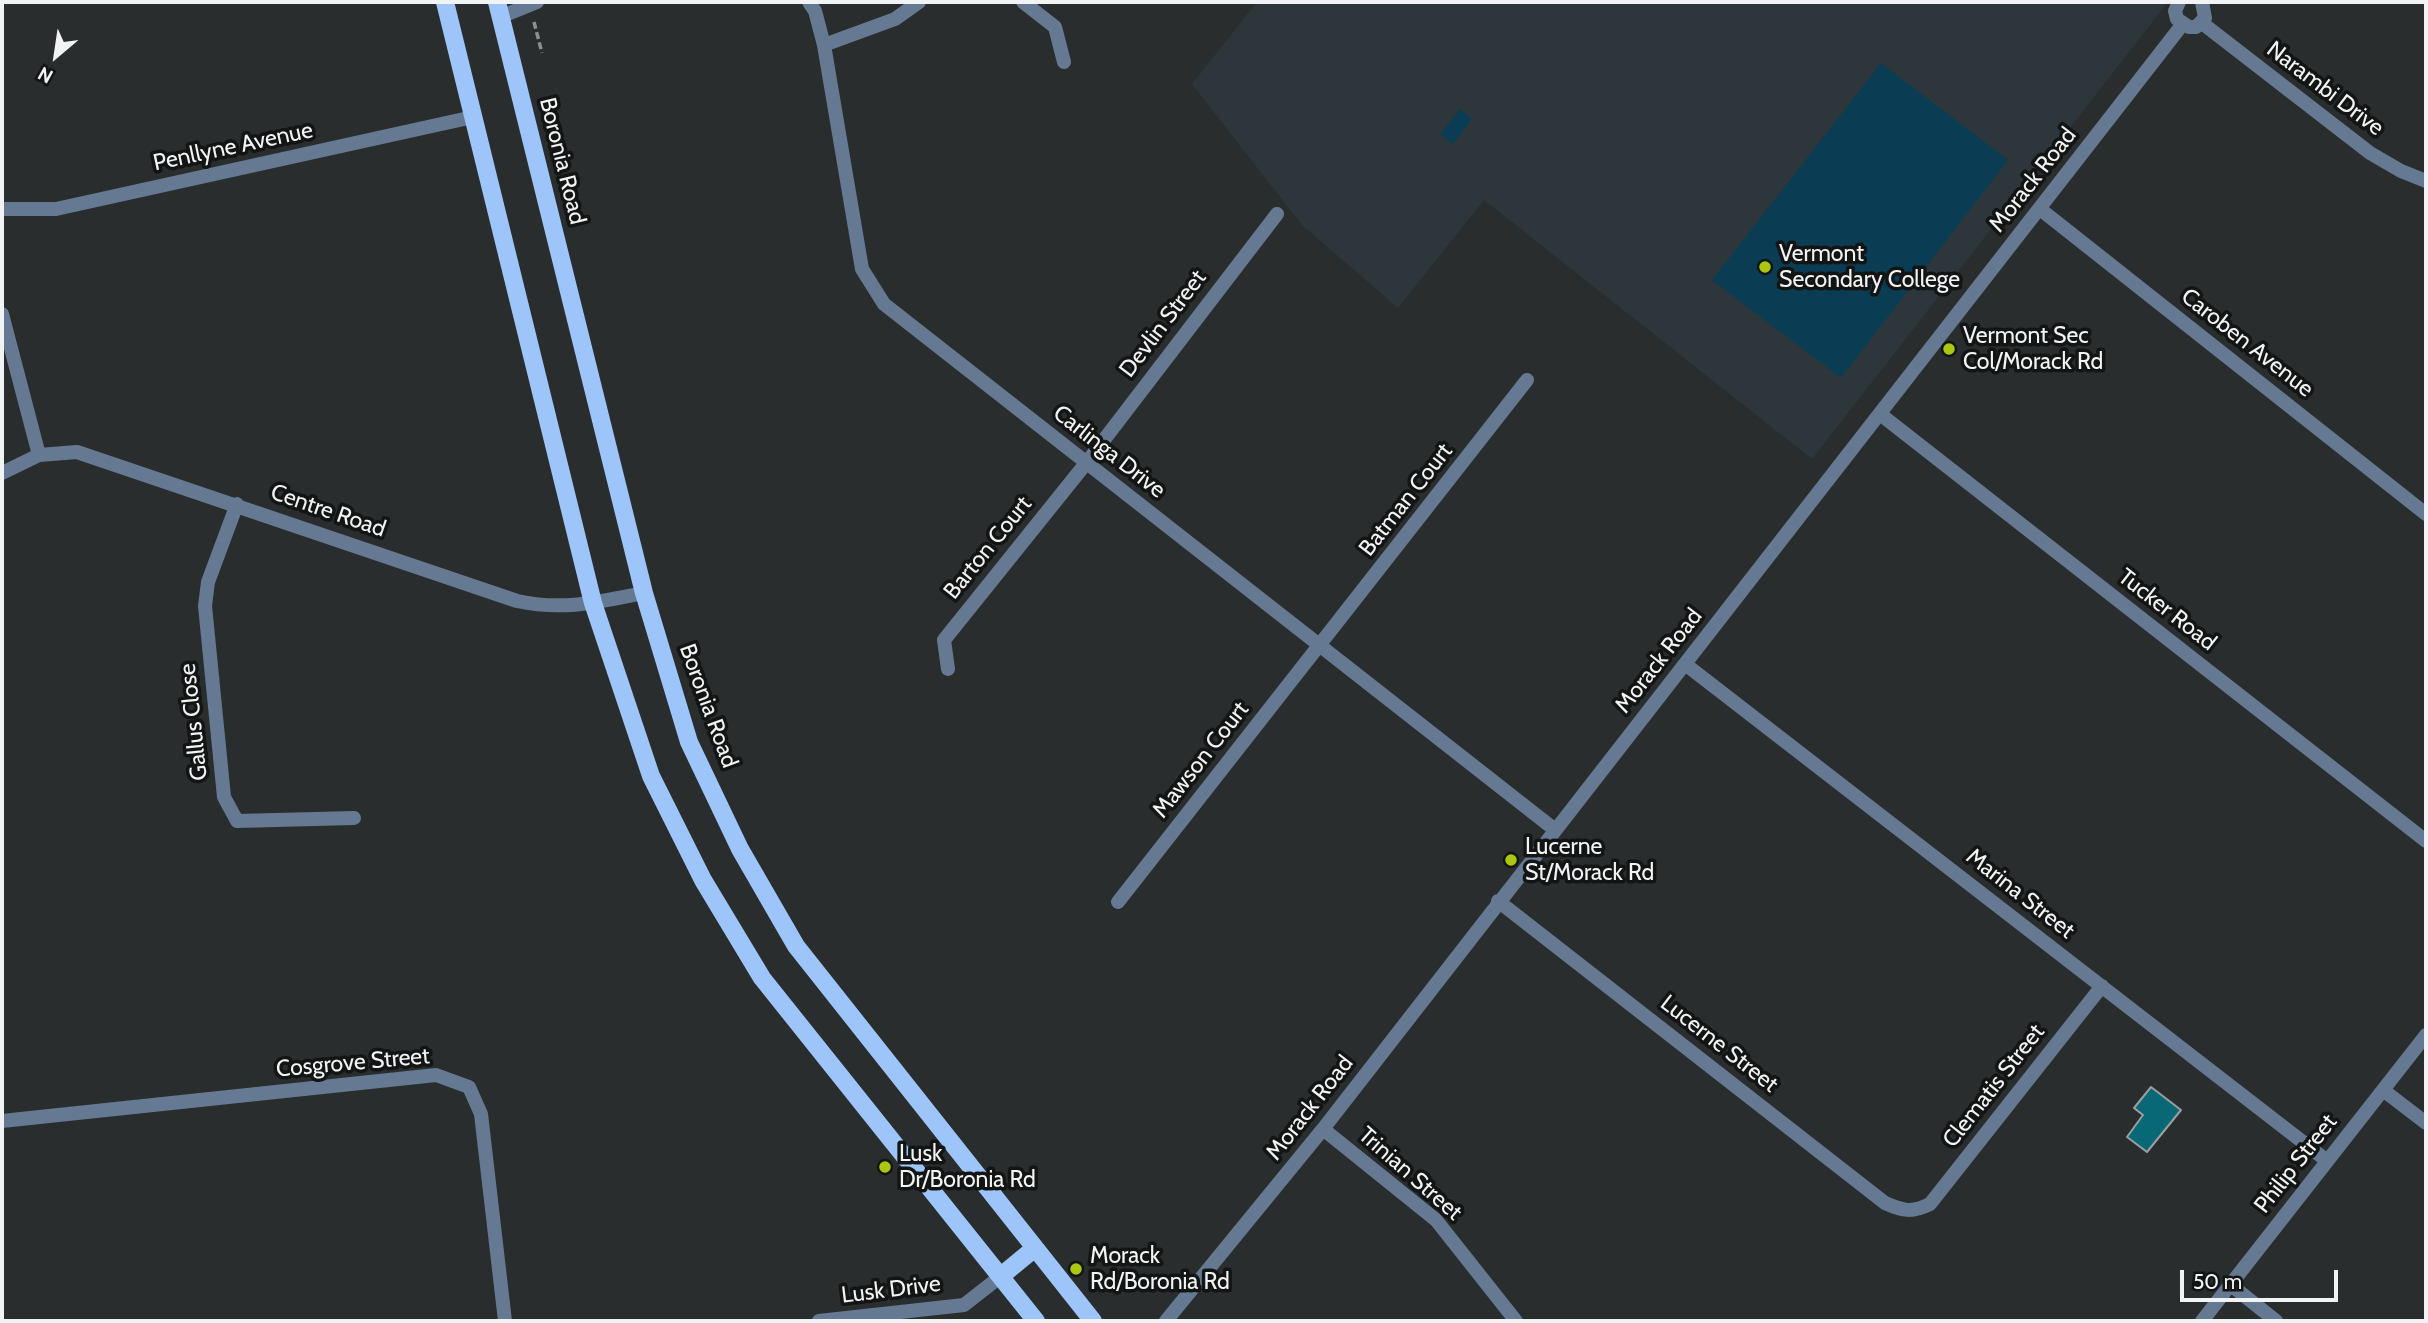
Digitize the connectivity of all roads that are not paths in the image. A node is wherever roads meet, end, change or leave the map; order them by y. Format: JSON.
{"nodes":[{"id":1,"x":445,"y":2,"type":"edge"},
{"id":2,"x":537,"y":2,"type":"edge"},
{"id":3,"x":808,"y":2,"type":"edge"},
{"id":4,"x":919,"y":2,"type":"edge"},
{"id":5,"x":1023,"y":2,"type":"edge"},
{"id":6,"x":2179,"y":2,"type":"edge"},
{"id":7,"x":2202,"y":2,"type":"edge"},
{"id":8,"x":498,"y":9,"type":"edge"},
{"id":9,"x":2202,"y":23,"type":"junction"},
{"id":10,"x":2182,"y":24,"type":"junction"},
{"id":11,"x":824,"y":45,"type":"junction"},
{"id":12,"x":1064,"y":62,"type":"dead end"},
{"id":13,"x":473,"y":117,"type":"junction"},
{"id":14,"x":2426,"y":181,"type":"edge"},
{"id":15,"x":2,"y":209,"type":"edge"},
{"id":16,"x":2040,"y":209,"type":"junction"},
{"id":17,"x":1276,"y":214,"type":"dead end"},
{"id":18,"x":2,"y":314,"type":"edge"},
{"id":19,"x":1527,"y":380,"type":"dead end"},
{"id":20,"x":1880,"y":414,"type":"junction"},
{"id":21,"x":40,"y":456,"type":"junction"},
{"id":22,"x":1087,"y":462,"type":"junction"},
{"id":23,"x":2,"y":473,"type":"edge"},
{"id":24,"x":237,"y":504,"type":"junction"},
{"id":25,"x":2426,"y":514,"type":"edge"},
{"id":26,"x":644,"y":593,"type":"junction"},
{"id":27,"x":593,"y":603,"type":"junction"},
{"id":28,"x":1320,"y":647,"type":"junction"},
{"id":29,"x":1685,"y":664,"type":"junction"},
{"id":30,"x":948,"y":668,"type":"dead end"},
{"id":31,"x":354,"y":818,"type":"dead end"},
{"id":32,"x":1554,"y":829,"type":"junction"},
{"id":33,"x":2426,"y":841,"type":"edge"},
{"id":34,"x":1499,"y":901,"type":"junction"},
{"id":35,"x":1118,"y":902,"type":"dead end"},
{"id":36,"x":2102,"y":986,"type":"junction"},
{"id":37,"x":2426,"y":1035,"type":"edge"},
{"id":38,"x":2383,"y":1090,"type":"junction"},
{"id":39,"x":2,"y":1121,"type":"edge"},
{"id":40,"x":2426,"y":1123,"type":"edge"},
{"id":41,"x":1323,"y":1129,"type":"junction"},
{"id":42,"x":2326,"y":1160,"type":"junction"},
{"id":43,"x":1917,"y":1210,"type":"joint"},
{"id":44,"x":1035,"y":1248,"type":"junction"},
{"id":45,"x":1002,"y":1276,"type":"junction"},
{"id":46,"x":2231,"y":1285,"type":"junction"},
{"id":47,"x":505,"y":1321,"type":"edge"},
{"id":48,"x":818,"y":1321,"type":"edge"},
{"id":49,"x":1036,"y":1321,"type":"edge"},
{"id":50,"x":1093,"y":1321,"type":"edge"},
{"id":51,"x":1166,"y":1321,"type":"edge"},
{"id":52,"x":1516,"y":1321,"type":"edge"},
{"id":53,"x":2202,"y":1321,"type":"edge"},
{"id":54,"x":2276,"y":1321,"type":"edge"}],
"edges":[{"from":1,"to":13,"type":"main road"},
{"from":2,"to":8,"type":"street"},
{"from":3,"to":11,"type":"street","name":"Carlinga Drive"},
{"from":4,"to":11,"type":"street"},
{"from":5,"to":12,"type":"street"},
{"from":6,"to":10,"type":"street"},
{"from":7,"to":9,"type":"street"},
{"from":8,"to":26,"type":"main road","name":"Boronia Road"},
{"from":9,"to":10,"type":"street"},
{"from":9,"to":14,"type":"street","name":"Narambi Drive"},
{"from":10,"to":16,"type":"street","name":"Morack Road"},
{"from":11,"to":22,"type":"street","name":"Carlinga Drive"},
{"from":13,"to":15,"type":"street","name":"Penllyne Avenue"},
{"from":13,"to":27,"type":"main road"},
{"from":16,"to":20,"type":"street","name":"Morack Road"},
{"from":16,"to":25,"type":"street","name":"Caroben Avenue"},
{"from":17,"to":22,"type":"street","name":"Devlin Street"},
{"from":18,"to":21,"type":"street"},
{"from":19,"to":28,"type":"street","name":"Batman Court"},
{"from":20,"to":29,"type":"street","name":"Morack Road"},
{"from":20,"to":33,"type":"street","name":"Tucker Road"},
{"from":21,"to":23,"type":"street","name":"Centre Road"},
{"from":21,"to":24,"type":"street","name":"Centre Road"},
{"from":22,"to":28,"type":"street","name":"Carlinga Drive"},
{"from":22,"to":30,"type":"street","name":"Barton Court"},
{"from":24,"to":27,"type":"street","name":"Centre Road"},
{"from":24,"to":31,"type":"street","name":"Gallus Close"},
{"from":26,"to":27,"type":"street","name":"Centre Road"},
{"from":26,"to":44,"type":"main road","name":"Boronia Road"},
{"from":27,"to":45,"type":"main road"},
{"from":28,"to":32,"type":"street","name":"Carlinga Drive"},
{"from":28,"to":35,"type":"street","name":"Mawson Court"},
{"from":29,"to":32,"type":"street","name":"Morack Road"},
{"from":29,"to":36,"type":"street","name":"Marina Street"},
{"from":32,"to":34,"type":"street","name":"Morack Road"},
{"from":34,"to":41,"type":"street","name":"Morack Road"},
{"from":34,"to":43,"type":"street","name":"Lucerne Street"},
{"from":36,"to":42,"type":"street","name":"Marina Street"},
{"from":36,"to":43,"type":"street","name":"Clematis Street"},
{"from":37,"to":38,"type":"street","name":"Philip Street"},
{"from":38,"to":40,"type":"street"},
{"from":38,"to":42,"type":"street","name":"Philip Street"},
{"from":39,"to":47,"type":"street","name":"Cosgrove Street"},
{"from":41,"to":51,"type":"street","name":"Morack Road"},
{"from":41,"to":52,"type":"street","name":"Trinian Street"},
{"from":42,"to":46,"type":"street","name":"Philip Street"},
{"from":44,"to":45,"type":"main road"},
{"from":44,"to":50,"type":"main road","name":"Boronia Road"},
{"from":45,"to":48,"type":"street","name":"Lusk Drive"},
{"from":45,"to":49,"type":"main road"},
{"from":46,"to":53,"type":"street","name":"Philip Street"},
{"from":46,"to":54,"type":"street"}]}
